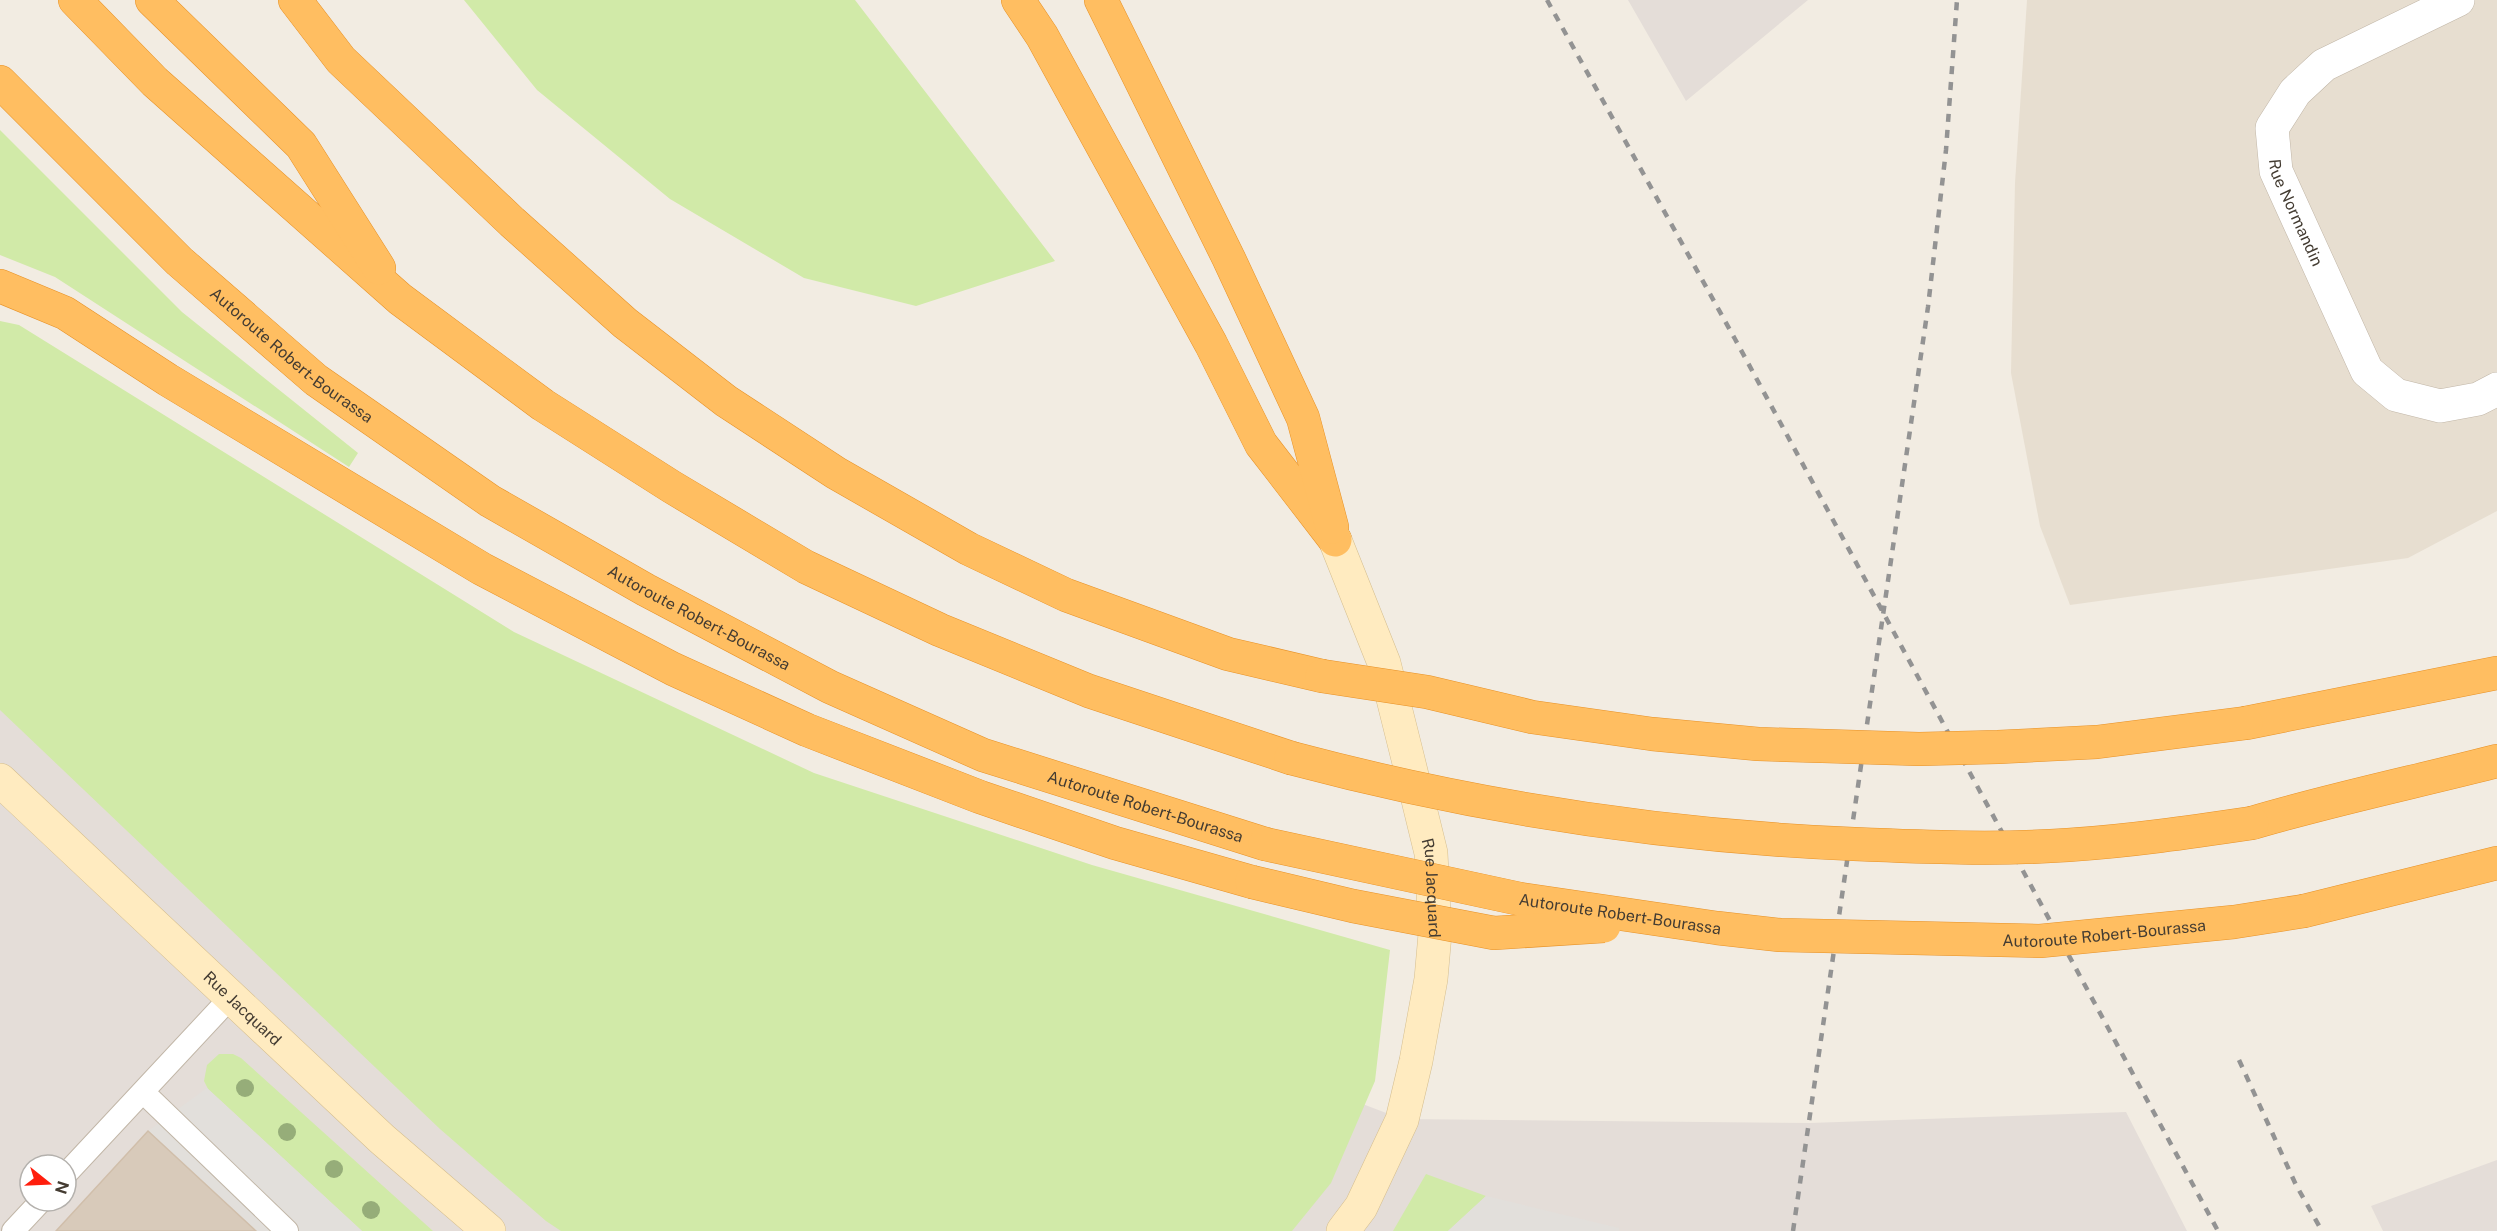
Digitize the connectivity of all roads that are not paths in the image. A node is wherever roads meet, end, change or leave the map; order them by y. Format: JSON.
{"nodes":[{"id":1,"x":75,"y":0,"type":"edge"},
{"id":2,"x":152,"y":0,"type":"edge"},
{"id":3,"x":295,"y":0,"type":"edge"},
{"id":4,"x":1018,"y":0,"type":"edge"},
{"id":5,"x":1101,"y":0,"type":"edge"},
{"id":6,"x":2458,"y":0,"type":"edge"},
{"id":7,"x":0,"y":82,"type":"edge"},
{"id":8,"x":0,"y":286,"type":"edge"},
{"id":9,"x":400,"y":299,"type":"junction"},
{"id":10,"x":2497,"y":389,"type":"edge"},
{"id":11,"x":1335,"y":540,"type":"junction"},
{"id":12,"x":2497,"y":673,"type":"edge"},
{"id":13,"x":2497,"y":761,"type":"edge"},
{"id":14,"x":0,"y":780,"type":"edge"},
{"id":15,"x":2497,"y":863,"type":"edge"},
{"id":16,"x":1673,"y":922,"type":"junction"},
{"id":17,"x":231,"y":997,"type":"junction"},
{"id":18,"x":143,"y":1092,"type":"junction"},
{"id":19,"x":78,"y":1161,"type":"edge"},
{"id":20,"x":30,"y":1213,"type":"edge"},
{"id":21,"x":13,"y":1231,"type":"edge"},
{"id":22,"x":287,"y":1231,"type":"edge"},
{"id":23,"x":489,"y":1231,"type":"edge"},
{"id":24,"x":1343,"y":1231,"type":"edge"}],
"edges":[{"from":1,"to":9,"type":"highway"},
{"from":2,"to":9,"type":"highway"},
{"from":3,"to":12,"type":"highway","bridge":true},
{"from":4,"to":11,"type":"highway"},
{"from":5,"to":11,"type":"highway"},
{"from":6,"to":10,"type":"street","name":"Rue Normandin"},
{"from":7,"to":16,"type":"highway","name":"Autoroute Robert-Bourassa","bridge":true},
{"from":8,"to":16,"type":"highway","bridge":true},
{"from":9,"to":13,"type":"highway","bridge":true},
{"from":11,"to":24,"type":"main road","name":"Rue Jacquard"},
{"from":14,"to":17,"type":"main road","name":"Rue Jacquard"},
{"from":15,"to":16,"type":"highway","name":"Autoroute Robert-Bourassa","bridge":true},
{"from":17,"to":18,"type":"lane"},
{"from":17,"to":23,"type":"main road","name":"Rue Jacquard"},
{"from":18,"to":19,"type":"lane"},
{"from":18,"to":22,"type":"lane"},
{"from":20,"to":21,"type":"lane"}]}
